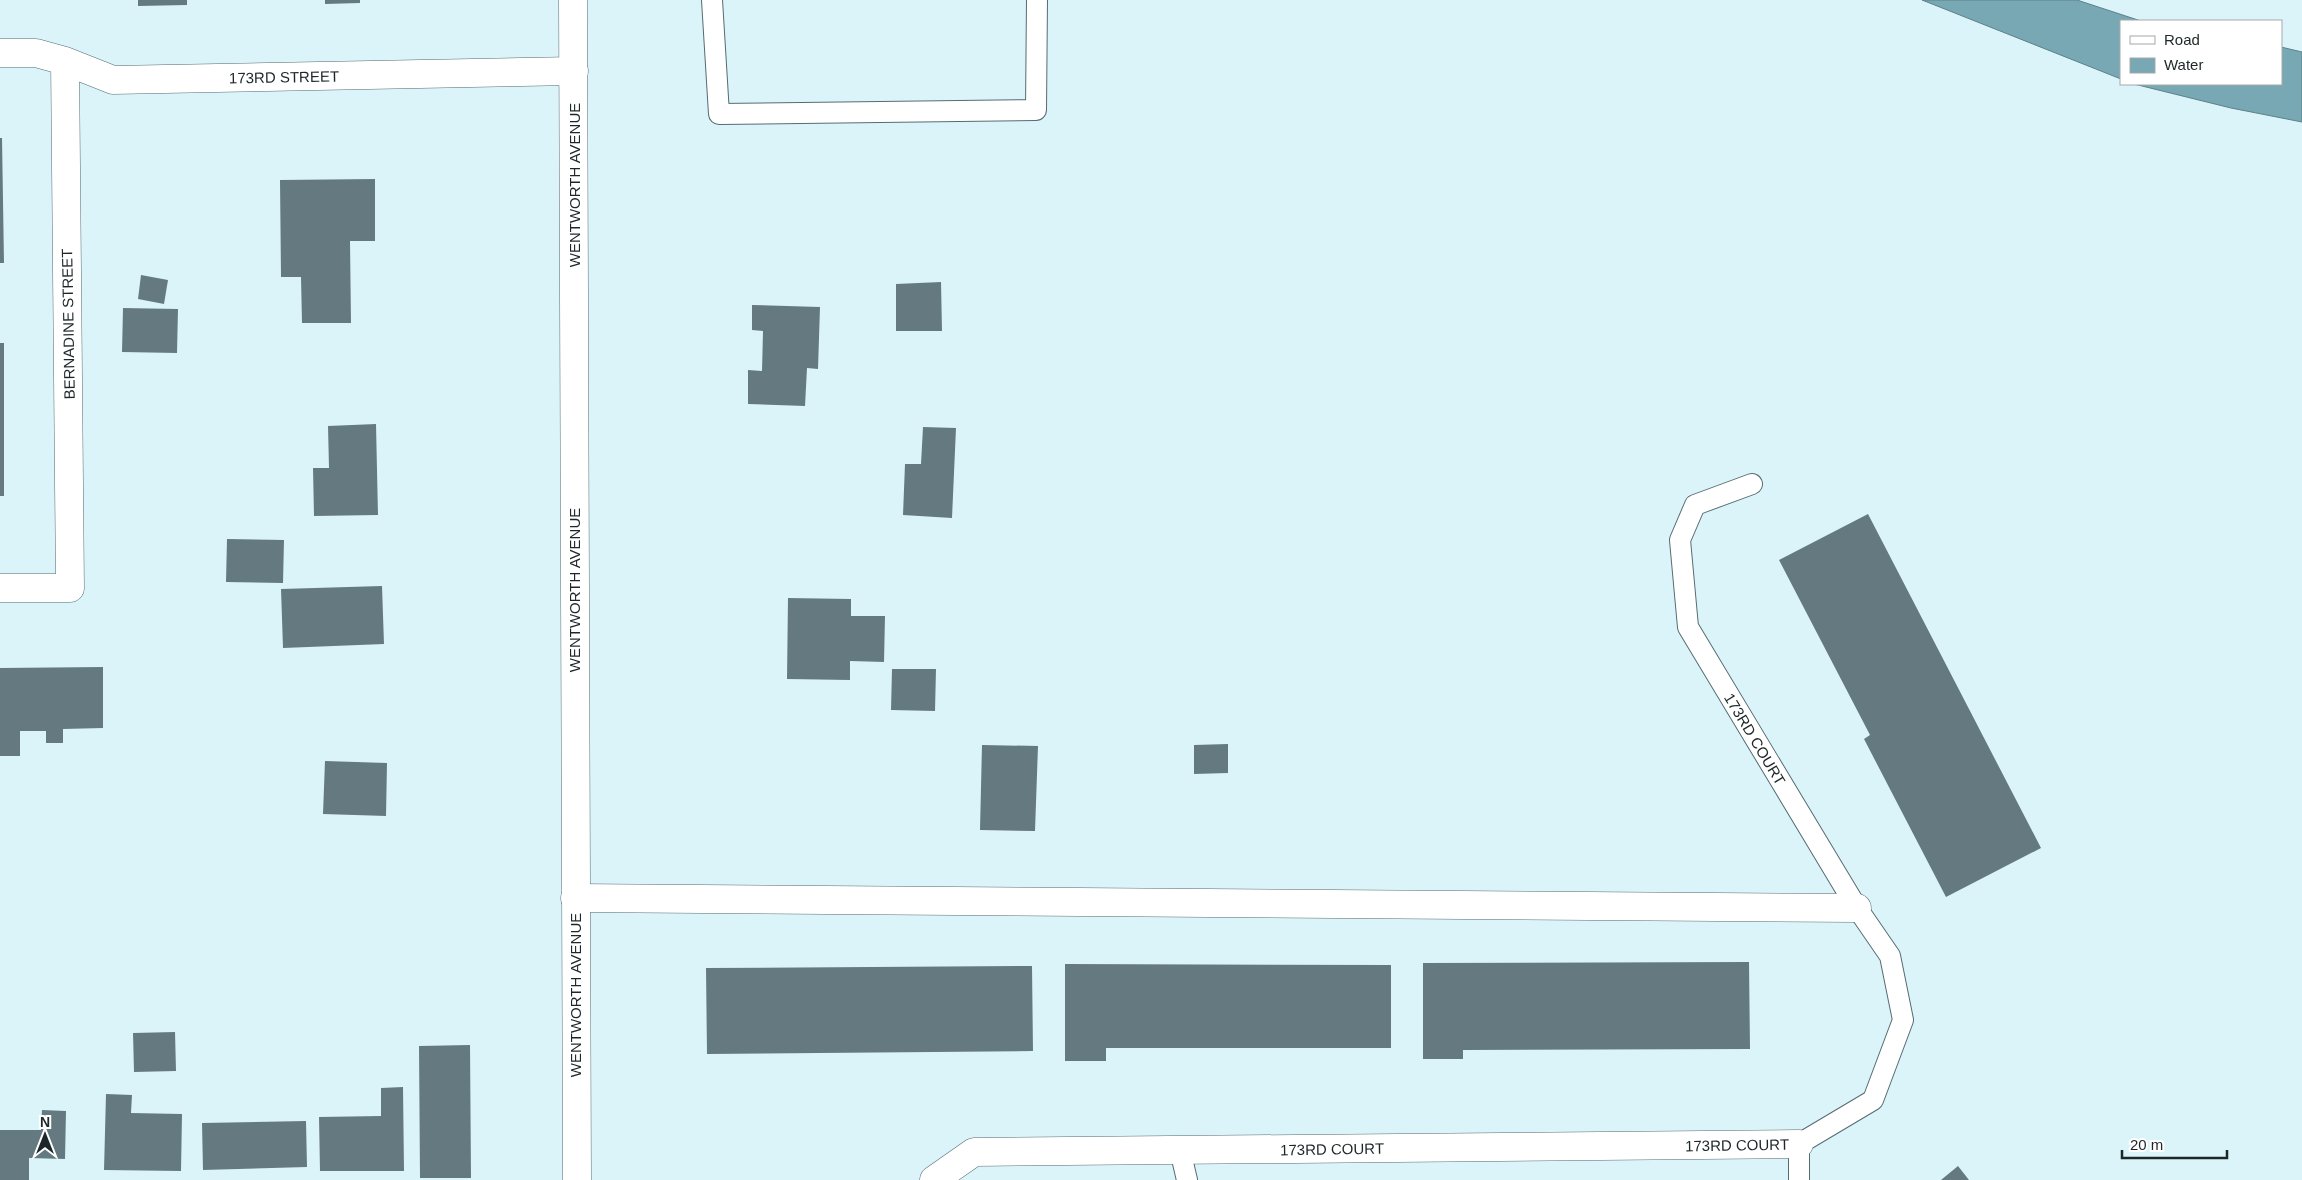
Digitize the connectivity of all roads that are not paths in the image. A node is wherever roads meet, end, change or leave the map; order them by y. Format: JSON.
{"nodes":[{"id":1,"x":574,"y":0,"type":"edge"},
{"id":2,"x":712,"y":0,"type":"edge"},
{"id":3,"x":1037,"y":0,"type":"edge"},
{"id":4,"x":0,"y":53,"type":"edge"},
{"id":5,"x":65,"y":61,"type":"junction"},
{"id":6,"x":574,"y":71,"type":"junction"},
{"id":7,"x":1752,"y":484,"type":"dead end"},
{"id":8,"x":0,"y":588,"type":"edge"},
{"id":9,"x":575,"y":898,"type":"junction"},
{"id":10,"x":1857,"y":908,"type":"junction"},
{"id":11,"x":1799,"y":1144,"type":"junction"},
{"id":12,"x":1180,"y":1150,"type":"junction"},
{"id":13,"x":577,"y":1180,"type":"edge"},
{"id":14,"x":934,"y":1180,"type":"edge"},
{"id":15,"x":1187,"y":1180,"type":"edge"},
{"id":16,"x":1799,"y":1180,"type":"edge"}],
"edges":[{"from":1,"to":6,"type":"street","name":"WENTWORTH AVENUE"},
{"from":2,"to":3,"type":"lane"},
{"from":4,"to":5,"type":"street","name":"173RD STREET"},
{"from":5,"to":6,"type":"street","name":"173RD STREET"},
{"from":5,"to":8,"type":"street","name":"BERNADINE STREET"},
{"from":6,"to":9,"type":"street","name":"WENTWORTH AVENUE"},
{"from":7,"to":10,"type":"lane","name":"173RD COURT"},
{"from":9,"to":10,"type":"street"},
{"from":9,"to":13,"type":"street","name":"WENTWORTH AVENUE"},
{"from":10,"to":11,"type":"lane","name":"173RD COURT"},
{"from":11,"to":12,"type":"street","name":"173RD COURT"},
{"from":11,"to":16,"type":"lane"},
{"from":12,"to":14,"type":"street","name":"173RD COURT"},
{"from":12,"to":15,"type":"lane"}]}
